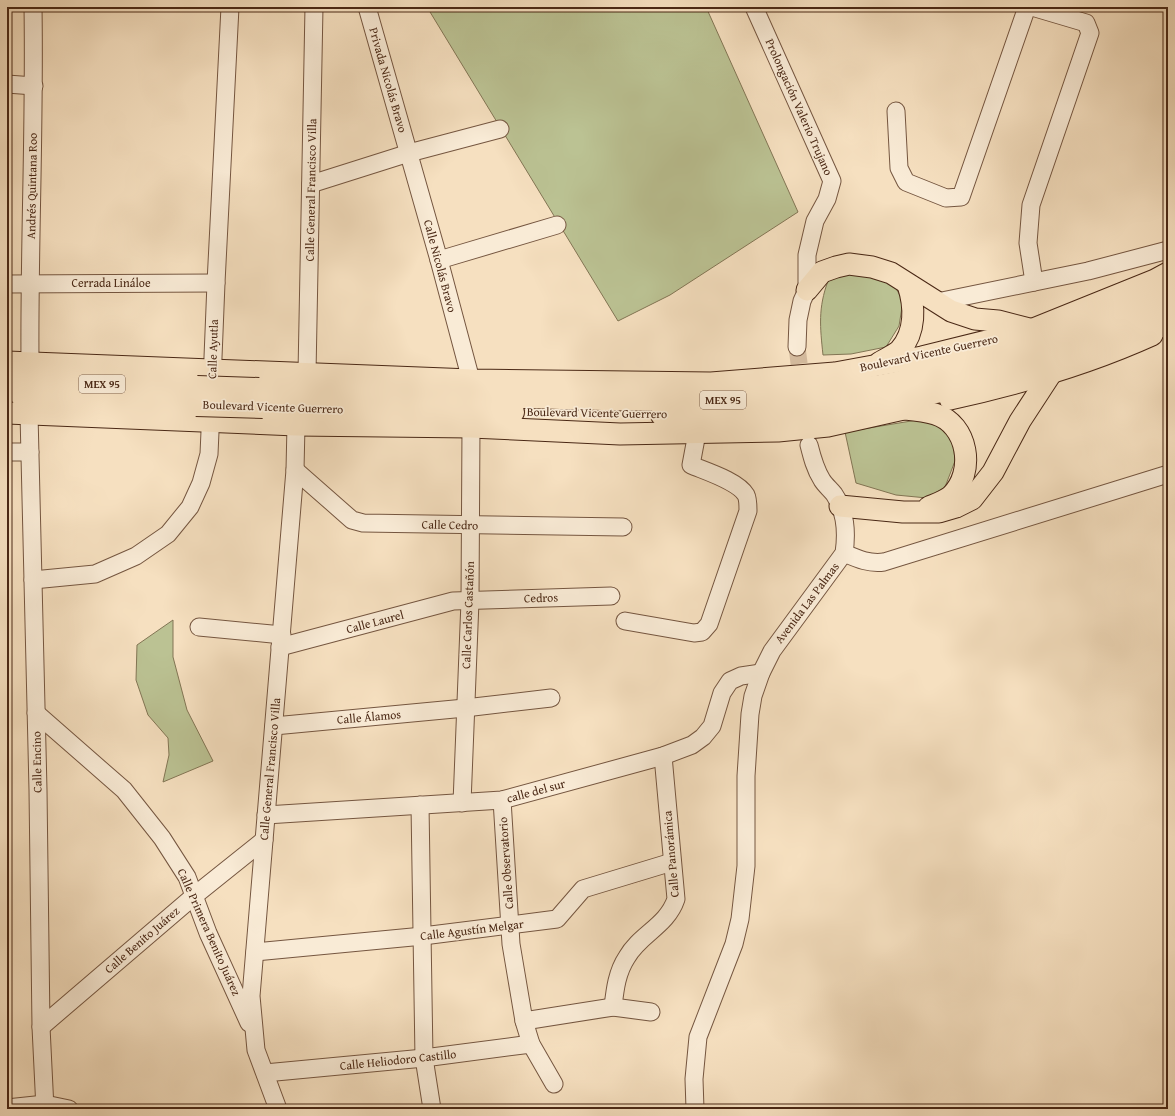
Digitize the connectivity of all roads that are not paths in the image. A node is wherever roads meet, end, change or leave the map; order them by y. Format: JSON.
{"nodes":[{"id":1,"x":32,"y":7,"type":"edge"},
{"id":2,"x":230,"y":7,"type":"edge"},
{"id":3,"x":314,"y":7,"type":"edge"},
{"id":4,"x":367,"y":7,"type":"edge"},
{"id":5,"x":754,"y":7,"type":"edge"},
{"id":6,"x":1027,"y":7,"type":"edge"},
{"id":7,"x":1032,"y":7,"type":"edge"},
{"id":8,"x":7,"y":84,"type":"edge"},
{"id":9,"x":34,"y":86,"type":"junction"},
{"id":10,"x":896,"y":111,"type":"dead end"},
{"id":11,"x":500,"y":129,"type":"dead end"},
{"id":12,"x":409,"y":153,"type":"junction"},
{"id":13,"x":311,"y":184,"type":"junction"},
{"id":14,"x":557,"y":225,"type":"dead end"},
{"id":15,"x":1168,"y":250,"type":"edge"},
{"id":16,"x":439,"y":260,"type":"junction"},
{"id":17,"x":1168,"y":273,"type":"edge"},
{"id":18,"x":1034,"y":282,"type":"junction"},
{"id":19,"x":30,"y":283,"type":"junction"},
{"id":20,"x":216,"y":283,"type":"junction"},
{"id":21,"x":7,"y":284,"type":"edge"},
{"id":22,"x":908,"y":285,"type":"junction"},
{"id":23,"x":1168,"y":288,"type":"edge"},
{"id":24,"x":807,"y":290,"type":"junction"},
{"id":25,"x":937,"y":302,"type":"junction"},
{"id":26,"x":1168,"y":306,"type":"edge"},
{"id":27,"x":1168,"y":324,"type":"edge"},
{"id":28,"x":1168,"y":327,"type":"edge"},
{"id":29,"x":1031,"y":330,"type":"junction"},
{"id":30,"x":797,"y":347,"type":"tunnel mouth"},
{"id":31,"x":7,"y":362,"type":"edge"},
{"id":32,"x":30,"y":364,"type":"junction"},
{"id":33,"x":1056,"y":364,"type":"junction"},
{"id":34,"x":873,"y":366,"type":"junction"},
{"id":35,"x":213,"y":370,"type":"junction"},
{"id":36,"x":307,"y":373,"type":"junction"},
{"id":37,"x":471,"y":380,"type":"junction"},
{"id":38,"x":7,"y":381,"type":"edge"},
{"id":39,"x":7,"y":396,"type":"edge"},
{"id":40,"x":196,"y":396,"type":"junction"},
{"id":41,"x":261,"y":398,"type":"junction"},
{"id":42,"x":904,"y":409,"type":"junction"},
{"id":43,"x":7,"y":413,"type":"edge"},
{"id":44,"x":29,"y":414,"type":"junction"},
{"id":45,"x":210,"y":422,"type":"junction"},
{"id":46,"x":296,"y":425,"type":"junction"},
{"id":47,"x":471,"y":427,"type":"junction"},
{"id":48,"x":697,"y":433,"type":"junction"},
{"id":49,"x":809,"y":445,"type":"dead end"},
{"id":50,"x":7,"y":452,"type":"edge"},
{"id":51,"x":30,"y":452,"type":"junction"},
{"id":52,"x":295,"y":470,"type":"junction"},
{"id":53,"x":1168,"y":474,"type":"edge"},
{"id":54,"x":840,"y":506,"type":"junction"},
{"id":55,"x":918,"y":512,"type":"junction"},
{"id":56,"x":470,"y":525,"type":"junction"},
{"id":57,"x":623,"y":527,"type":"dead end"},
{"id":58,"x":844,"y":553,"type":"junction"},
{"id":59,"x":33,"y":580,"type":"junction"},
{"id":60,"x":611,"y":596,"type":"dead end"},
{"id":61,"x":470,"y":601,"type":"junction"},
{"id":62,"x":625,"y":621,"type":"dead end"},
{"id":63,"x":199,"y":627,"type":"dead end"},
{"id":64,"x":281,"y":641,"type":"junction"},
{"id":65,"x":761,"y":673,"type":"junction"},
{"id":66,"x":551,"y":698,"type":"dead end"},
{"id":67,"x":465,"y":708,"type":"junction"},
{"id":68,"x":36,"y":713,"type":"junction"},
{"id":69,"x":274,"y":726,"type":"junction"},
{"id":70,"x":663,"y":756,"type":"junction"},
{"id":71,"x":502,"y":800,"type":"junction"},
{"id":72,"x":462,"y":803,"type":"junction"},
{"id":73,"x":420,"y":805,"type":"junction"},
{"id":74,"x":266,"y":815,"type":"junction"},
{"id":75,"x":264,"y":840,"type":"junction"},
{"id":76,"x":672,"y":862,"type":"junction"},
{"id":77,"x":194,"y":896,"type":"junction"},
{"id":78,"x":510,"y":925,"type":"junction"},
{"id":79,"x":422,"y":936,"type":"junction"},
{"id":80,"x":255,"y":952,"type":"junction"},
{"id":81,"x":613,"y":1007,"type":"junction"},
{"id":82,"x":651,"y":1012,"type":"dead end"},
{"id":83,"x":524,"y":1021,"type":"junction"},
{"id":84,"x":41,"y":1026,"type":"junction"},
{"id":85,"x":255,"y":1038,"type":"junction"},
{"id":86,"x":531,"y":1044,"type":"junction"},
{"id":87,"x":424,"y":1058,"type":"junction"},
{"id":88,"x":264,"y":1073,"type":"junction"},
{"id":89,"x":554,"y":1084,"type":"dead end"},
{"id":90,"x":45,"y":1107,"type":"edge"},
{"id":91,"x":7,"y":1108,"type":"edge"},
{"id":92,"x":69,"y":1109,"type":"edge"},
{"id":93,"x":278,"y":1109,"type":"edge"},
{"id":94,"x":432,"y":1109,"type":"edge"},
{"id":95,"x":695,"y":1109,"type":"edge"}],
"edges":[{"from":1,"to":9,"type":"street","name":"Andrés Quintana Roo"},
{"from":2,"to":20,"type":"street","name":"Calle Ayutla"},
{"from":3,"to":13,"type":"street","name":"Calle General Francisco Villa"},
{"from":4,"to":12,"type":"street","name":"Privada Nicolás Bravo"},
{"from":5,"to":24,"type":"street","name":"Prolongación Valerio Trujano"},
{"from":6,"to":10,"type":"street"},
{"from":7,"to":18,"type":"street"},
{"from":8,"to":9,"type":"street"},
{"from":9,"to":19,"type":"street","name":"Andrés Quintana Roo"},
{"from":11,"to":12,"type":"street"},
{"from":12,"to":13,"type":"street"},
{"from":12,"to":16,"type":"street","name":"Calle Nicolás Bravo"},
{"from":13,"to":36,"type":"street","name":"Calle General Francisco Villa"},
{"from":14,"to":16,"type":"street"},
{"from":15,"to":18,"type":"street"},
{"from":16,"to":37,"type":"street","name":"Calle Nicolás Bravo"},
{"from":17,"to":29,"type":"main road","name":"Boulevard Vicente Guerrero"},
{"from":18,"to":25,"type":"street"},
{"from":19,"to":20,"type":"street","name":"Cerrada Lináloe"},
{"from":19,"to":21,"type":"street","name":"Cerrada Lináloe"},
{"from":19,"to":32,"type":"street","name":"Andrés Quintana Roo"},
{"from":20,"to":35,"type":"street","name":"Calle Ayutla"},
{"from":22,"to":24,"type":"main road"},
{"from":22,"to":25,"type":"main road"},
{"from":22,"to":34,"type":"main road"},
{"from":23,"to":41,"type":"highway","name":"Boulevard Vicente Guerrero","number":"MEX 95"},
{"from":24,"to":30,"type":"street","name":"Prolongación Valerio Trujano"},
{"from":25,"to":29,"type":"main road"},
{"from":26,"to":33,"type":"highway","name":"Boulevard Vicente Guerrero","number":"MEX 95"},
{"from":27,"to":33,"type":"highway"},
{"from":28,"to":33,"type":"main road","name":"Boulevard Vicente Guerrero"},
{"from":29,"to":34,"type":"main road","name":"Boulevard Vicente Guerrero"},
{"from":31,"to":32,"type":"main road","name":"Boulevard Vicente Guerrero"},
{"from":32,"to":35,"type":"main road","name":"Boulevard Vicente Guerrero"},
{"from":33,"to":41,"type":"highway","name":"Boulevard Vicente Guerrero","number":"MEX 95"},
{"from":33,"to":42,"type":"main road","name":"Boulevard Vicente Guerrero"},
{"from":33,"to":55,"type":"main road"},
{"from":34,"to":37,"type":"main road","name":"Boulevard Vicente Guerrero"},
{"from":35,"to":36,"type":"main road","name":"Boulevard Vicente Guerrero"},
{"from":35,"to":45,"type":"street","name":"Calle Ayutla"},
{"from":36,"to":37,"type":"main road","name":"Boulevard Vicente Guerrero"},
{"from":38,"to":40,"type":"highway","name":"Boulevard Vicente Guerrero","number":"MEX 95"},
{"from":39,"to":40,"type":"highway","name":"Boulevard Vicente Guerrero","number":"MEX 95"},
{"from":40,"to":41,"type":"highway","name":"Boulevard Vicente Guerrero","number":"MEX 95","bridge":true},
{"from":42,"to":48,"type":"main road","name":"Boulevard Vicente Guerrero"},
{"from":42,"to":55,"type":"main road"},
{"from":43,"to":44,"type":"main road","name":"Boulevard Vicente Guerrero"},
{"from":44,"to":45,"type":"main road","name":"Boulevard Vicente Guerrero"},
{"from":44,"to":51,"type":"street","name":"Calle Encino"},
{"from":45,"to":46,"type":"main road","name":"Boulevard Vicente Guerrero"},
{"from":45,"to":59,"type":"street","name":"Calle Ayutla"},
{"from":46,"to":47,"type":"main road","name":"Boulevard Vicente Guerrero"},
{"from":46,"to":52,"type":"street","name":"Calle General Francisco Villa"},
{"from":47,"to":48,"type":"main road","name":"Boulevard Vicente Guerrero"},
{"from":47,"to":56,"type":"street","name":"Calle Carlos Castañón"},
{"from":48,"to":62,"type":"street"},
{"from":49,"to":54,"type":"street","name":"Avenida Las Palmas"},
{"from":50,"to":51,"type":"street"},
{"from":51,"to":59,"type":"street","name":"Calle Encino"},
{"from":52,"to":56,"type":"street","name":"Calle Cedro"},
{"from":52,"to":64,"type":"street","name":"Calle General Francisco Villa"},
{"from":53,"to":58,"type":"street"},
{"from":54,"to":55,"type":"main road"},
{"from":54,"to":58,"type":"street","name":"Avenida Las Palmas"},
{"from":56,"to":57,"type":"street","name":"Calle Cedro"},
{"from":56,"to":61,"type":"street","name":"Calle Carlos Castañón"},
{"from":58,"to":65,"type":"street","name":"Avenida Las Palmas"},
{"from":59,"to":68,"type":"street","name":"Calle Encino"},
{"from":60,"to":61,"type":"street","name":"Cedros"},
{"from":61,"to":64,"type":"street","name":"Calle Laurel"},
{"from":61,"to":67,"type":"street","name":"Calle Carlos Castañón"},
{"from":63,"to":64,"type":"street"},
{"from":64,"to":69,"type":"street","name":"Calle General Francisco Villa"},
{"from":65,"to":70,"type":"street","name":"calle del sur"},
{"from":65,"to":95,"type":"street","name":"Avenida Las Palmas"},
{"from":66,"to":67,"type":"street","name":"Calle Álamos"},
{"from":67,"to":69,"type":"street","name":"Calle Álamos"},
{"from":67,"to":72,"type":"street","name":"Calle Carlos Castañón"},
{"from":68,"to":77,"type":"street","name":"Calle Primera Benito Juárez"},
{"from":68,"to":84,"type":"street","name":"Calle Encino"},
{"from":69,"to":74,"type":"street","name":"Calle General Francisco Villa"},
{"from":70,"to":71,"type":"street","name":"calle del sur"},
{"from":70,"to":76,"type":"street","name":"Calle Panorámica"},
{"from":71,"to":72,"type":"street","name":"calle del sur"},
{"from":71,"to":78,"type":"street","name":"Calle Observatorio"},
{"from":72,"to":73,"type":"street","name":"calle del sur"},
{"from":73,"to":74,"type":"street","name":"calle del sur"},
{"from":73,"to":79,"type":"street"},
{"from":74,"to":75,"type":"street","name":"Calle General Francisco Villa"},
{"from":75,"to":77,"type":"street","name":"Calle Benito Juárez"},
{"from":75,"to":80,"type":"street","name":"Calle General Francisco Villa"},
{"from":76,"to":78,"type":"street","name":"Calle Agustín Melgar"},
{"from":76,"to":81,"type":"street","name":"Calle Panorámica"},
{"from":77,"to":84,"type":"street","name":"Calle Benito Juárez"},
{"from":77,"to":85,"type":"street","name":"Calle Primera Benito Juárez"},
{"from":78,"to":79,"type":"street","name":"Calle Agustín Melgar"},
{"from":78,"to":83,"type":"street","name":"Calle Observatorio"},
{"from":79,"to":80,"type":"street","name":"Calle Agustín Melgar"},
{"from":79,"to":87,"type":"street"},
{"from":80,"to":85,"type":"street","name":"Calle General Francisco Villa"},
{"from":81,"to":82,"type":"street"},
{"from":81,"to":83,"type":"street"},
{"from":83,"to":86,"type":"street","name":"Calle Observatorio"},
{"from":84,"to":90,"type":"street","name":"Calle Encino"},
{"from":85,"to":88,"type":"street","name":"Calle General Francisco Villa"},
{"from":86,"to":87,"type":"street","name":"Calle Heliodoro Castillo"},
{"from":86,"to":89,"type":"street","name":"Calle Observatorio"},
{"from":87,"to":88,"type":"street","name":"Calle Heliodoro Castillo"},
{"from":87,"to":94,"type":"street"},
{"from":88,"to":93,"type":"street","name":"Calle General Francisco Villa"},
{"from":90,"to":91,"type":"street"},
{"from":90,"to":92,"type":"street"}]}
